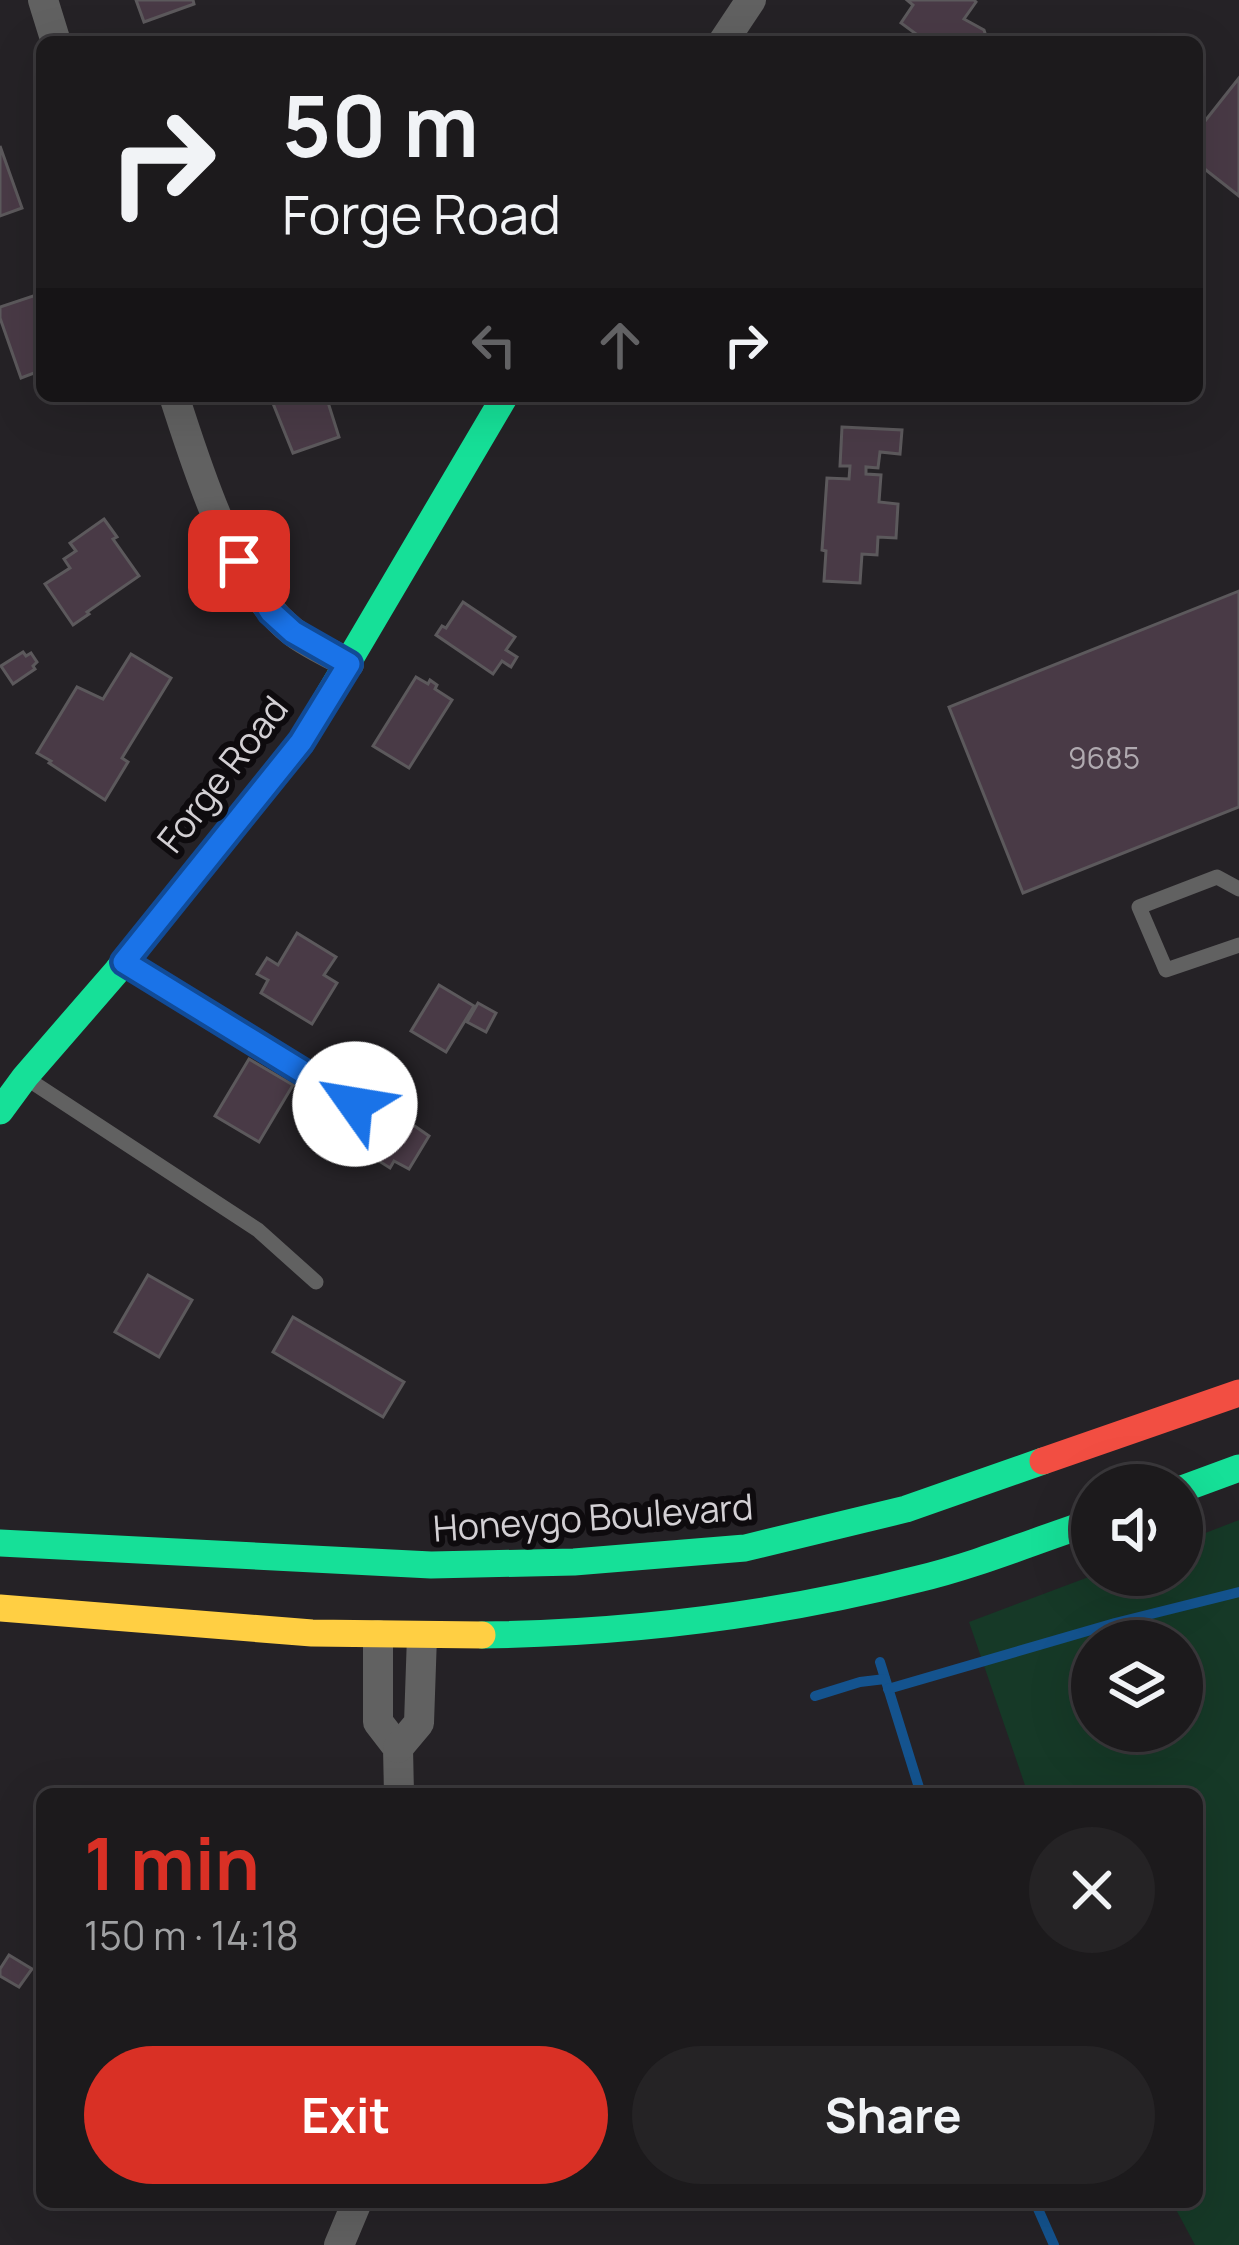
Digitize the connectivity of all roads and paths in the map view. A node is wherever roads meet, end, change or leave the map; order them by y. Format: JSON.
{"nodes":[{"id":1,"x":43,"y":0,"type":"edge"},
{"id":2,"x":751,"y":0,"type":"edge"},
{"id":3,"x":54,"y":36,"type":"edge"},
{"id":4,"x":727,"y":36,"type":"edge"},
{"id":5,"x":175,"y":402,"type":"edge"},
{"id":6,"x":502,"y":402,"type":"edge"},
{"id":7,"x":349,"y":664,"type":"junction"},
{"id":8,"x":1239,"y":889,"type":"edge"},
{"id":9,"x":1239,"y":945,"type":"edge"},
{"id":10,"x":124,"y":962,"type":"junction"},
{"id":11,"x":25,"y":1077,"type":"junction"},
{"id":12,"x":355,"y":1104,"type":"dead end"},
{"id":13,"x":0,"y":1112,"type":"edge"},
{"id":14,"x":316,"y":1282,"type":"dead end"},
{"id":15,"x":1239,"y":1393,"type":"edge"},
{"id":16,"x":1239,"y":1468,"type":"edge"},
{"id":17,"x":1203,"y":1481,"type":"edge"},
{"id":18,"x":1071,"y":1529,"type":"edge"},
{"id":19,"x":0,"y":1543,"type":"edge"},
{"id":20,"x":0,"y":1609,"type":"edge"},
{"id":21,"x":378,"y":1635,"type":"junction"},
{"id":22,"x":422,"y":1636,"type":"junction"},
{"id":23,"x":398,"y":1748,"type":"junction"},
{"id":24,"x":399,"y":1788,"type":"edge"},
{"id":25,"x":354,"y":2208,"type":"edge"},
{"id":26,"x":339,"y":2245,"type":"edge"}],
"edges":[{"from":1,"to":3,"type":"street"},
{"from":2,"to":4,"type":"street"},
{"from":5,"to":7,"type":"street"},
{"from":6,"to":7,"type":"main road","name":"Forge Road"},
{"from":7,"to":10,"type":"main road","name":"Forge Road"},
{"from":8,"to":9,"type":"lane"},
{"from":10,"to":11,"type":"main road","name":"Forge Road"},
{"from":10,"to":12,"type":"lane"},
{"from":11,"to":13,"type":"main road","name":"Forge Road"},
{"from":11,"to":14,"type":"lane"},
{"from":15,"to":19,"type":"main road","name":"Honeygo Boulevard"},
{"from":16,"to":17,"type":"main road"},
{"from":18,"to":22,"type":"main road"},
{"from":20,"to":21,"type":"main road"},
{"from":21,"to":22,"type":"main road"},
{"from":21,"to":23,"type":"street"},
{"from":22,"to":23,"type":"street"},
{"from":23,"to":24,"type":"street"},
{"from":25,"to":26,"type":"street"}]}
